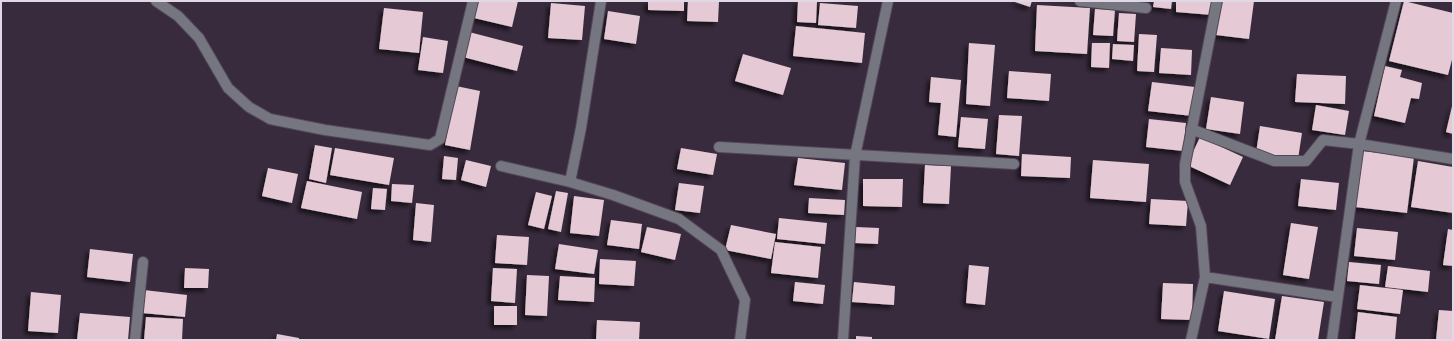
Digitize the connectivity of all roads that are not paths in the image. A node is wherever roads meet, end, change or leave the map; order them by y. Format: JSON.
{"nodes":[{"id":1,"x":156,"y":1,"type":"edge"},
{"id":2,"x":473,"y":1,"type":"edge"},
{"id":3,"x":601,"y":1,"type":"edge"},
{"id":4,"x":888,"y":1,"type":"edge"},
{"id":5,"x":1080,"y":1,"type":"edge"},
{"id":6,"x":1217,"y":1,"type":"edge"},
{"id":7,"x":1396,"y":1,"type":"edge"},
{"id":8,"x":1146,"y":8,"type":"dead end"},
{"id":9,"x":1191,"y":129,"type":"junction"},
{"id":10,"x":1358,"y":144,"type":"junction"},
{"id":11,"x":719,"y":147,"type":"dead end"},
{"id":12,"x":855,"y":156,"type":"junction"},
{"id":13,"x":1453,"y":159,"type":"edge"},
{"id":14,"x":1014,"y":164,"type":"dead end"},
{"id":15,"x":501,"y":166,"type":"dead end"},
{"id":16,"x":570,"y":182,"type":"junction"},
{"id":17,"x":142,"y":262,"type":"dead end"},
{"id":18,"x":1205,"y":277,"type":"junction"},
{"id":19,"x":1337,"y":297,"type":"junction"},
{"id":20,"x":135,"y":340,"type":"edge"},
{"id":21,"x":740,"y":340,"type":"edge"},
{"id":22,"x":843,"y":340,"type":"edge"},
{"id":23,"x":1191,"y":340,"type":"edge"},
{"id":24,"x":1332,"y":340,"type":"edge"}],
"edges":[{"from":1,"to":2,"type":"street"},
{"from":3,"to":16,"type":"street"},
{"from":4,"to":12,"type":"street"},
{"from":5,"to":8,"type":"street"},
{"from":6,"to":9,"type":"street"},
{"from":7,"to":10,"type":"street"},
{"from":9,"to":10,"type":"street"},
{"from":9,"to":18,"type":"street"},
{"from":10,"to":13,"type":"street"},
{"from":10,"to":19,"type":"street"},
{"from":11,"to":12,"type":"street"},
{"from":12,"to":14,"type":"street"},
{"from":12,"to":22,"type":"street"},
{"from":15,"to":16,"type":"street"},
{"from":16,"to":21,"type":"street"},
{"from":17,"to":20,"type":"street"},
{"from":18,"to":19,"type":"street"},
{"from":18,"to":23,"type":"street"},
{"from":19,"to":24,"type":"street"}]}
